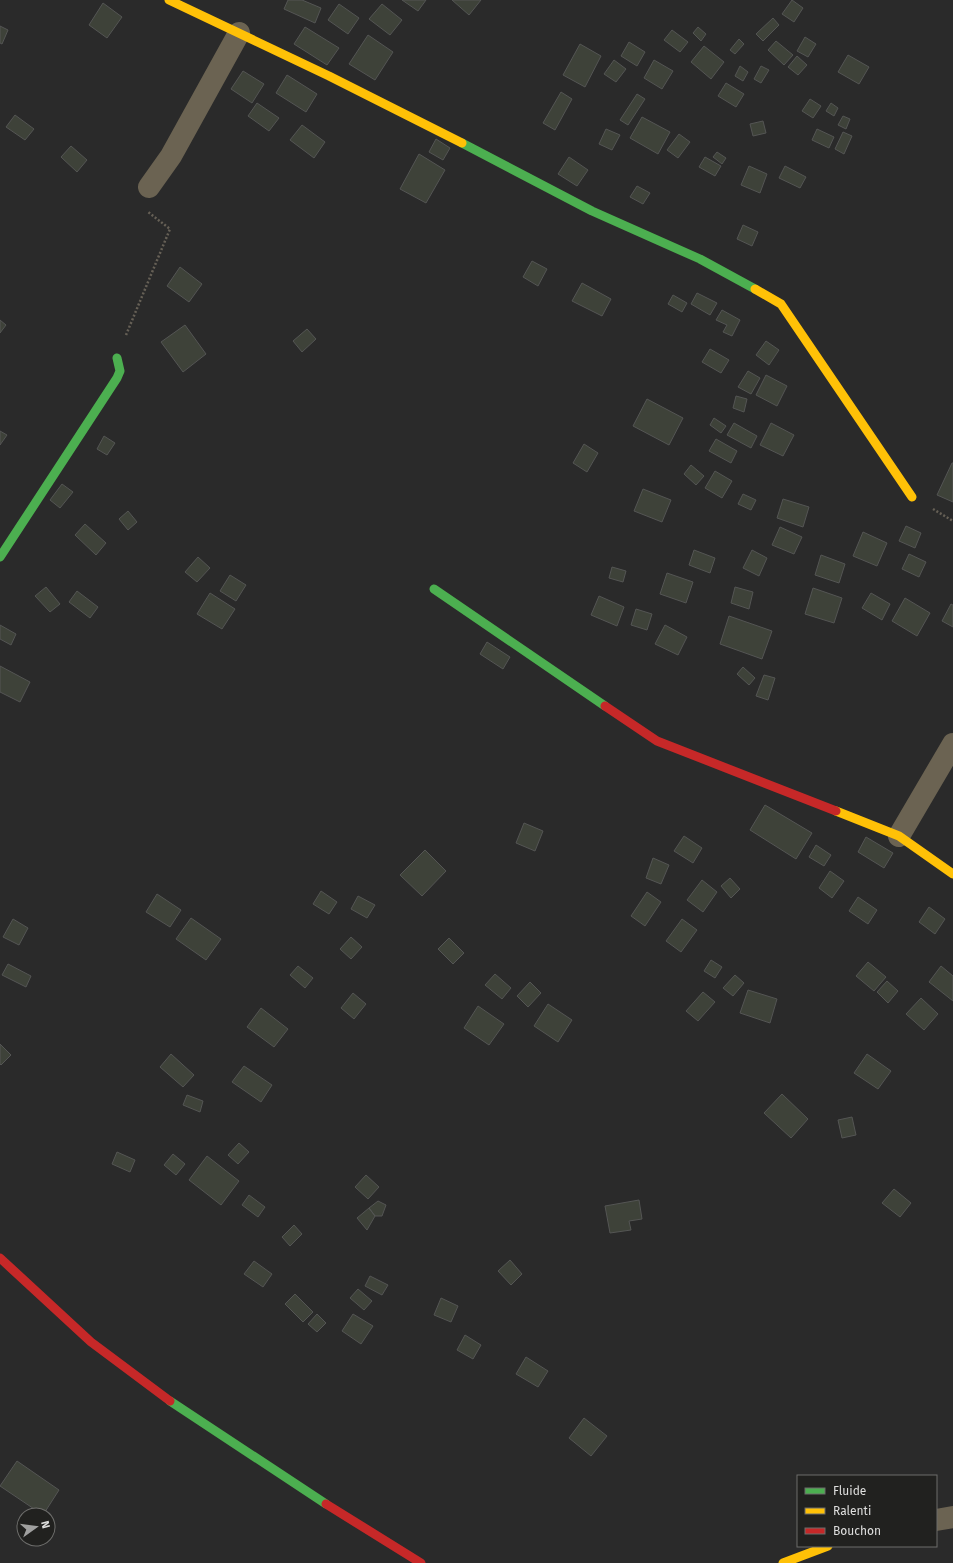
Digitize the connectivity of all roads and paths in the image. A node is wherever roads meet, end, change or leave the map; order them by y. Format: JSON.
{"nodes":[{"id":1,"x":169,"y":0,"type":"edge"},
{"id":2,"x":239,"y":34,"type":"junction"},
{"id":3,"x":149,"y":187,"type":"joint"},
{"id":4,"x":117,"y":358,"type":"joint"},
{"id":5,"x":912,"y":497,"type":"dead end"},
{"id":6,"x":0,"y":557,"type":"edge"},
{"id":7,"x":434,"y":589,"type":"dead end"},
{"id":8,"x":953,"y":744,"type":"edge"},
{"id":9,"x":899,"y":836,"type":"junction"},
{"id":10,"x":953,"y":874,"type":"edge"},
{"id":11,"x":0,"y":1258,"type":"edge"},
{"id":12,"x":825,"y":1547,"type":"edge"},
{"id":13,"x":421,"y":1563,"type":"edge"},
{"id":14,"x":783,"y":1563,"type":"edge"}],
"edges":[{"from":1,"to":2,"type":"street"},
{"from":2,"to":3,"type":"street"},
{"from":2,"to":5,"type":"street"},
{"from":3,"to":4,"type":"path"},
{"from":4,"to":6,"type":"street"},
{"from":7,"to":9,"type":"street"},
{"from":8,"to":9,"type":"street"},
{"from":9,"to":10,"type":"street"},
{"from":11,"to":13,"type":"street"},
{"from":12,"to":14,"type":"street"}]}
